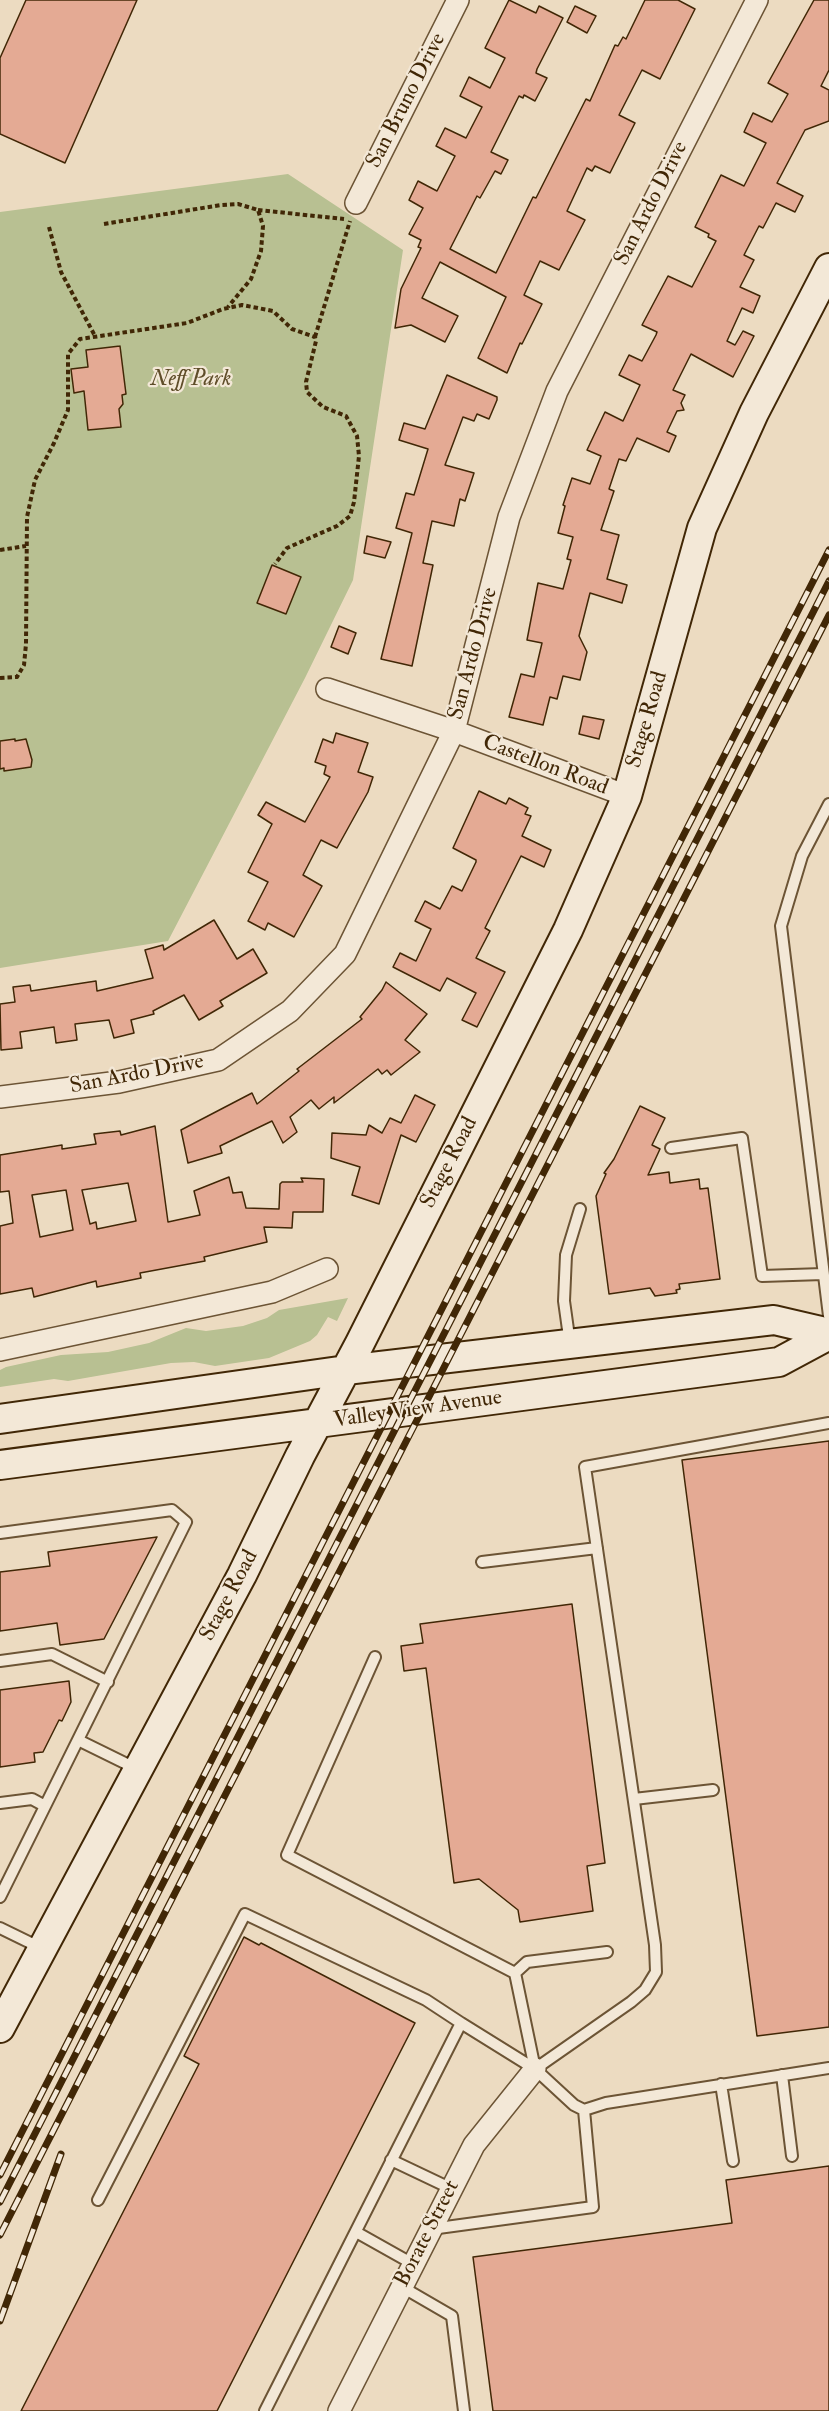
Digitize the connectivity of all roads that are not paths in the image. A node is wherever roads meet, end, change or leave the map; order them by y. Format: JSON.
{"nodes":[{"id":1,"x":458,"y":0,"type":"edge"},
{"id":2,"x":757,"y":0,"type":"edge"},
{"id":3,"x":353,"y":211,"type":"road end"},
{"id":4,"x":829,"y":268,"type":"edge"},
{"id":5,"x":327,"y":690,"type":"dead end"},
{"id":6,"x":454,"y":731,"type":"junction"},
{"id":7,"x":627,"y":796,"type":"junction"},
{"id":8,"x":829,"y":804,"type":"edge"},
{"id":9,"x":0,"y":1097,"type":"edge"},
{"id":10,"x":671,"y":1148,"type":"dead end"},
{"id":11,"x":580,"y":1209,"type":"dead end"},
{"id":12,"x":327,"y":1269,"type":"dead end"},
{"id":13,"x":823,"y":1274,"type":"junction"},
{"id":14,"x":829,"y":1316,"type":"edge"},
{"id":15,"x":829,"y":1334,"type":"edge"},
{"id":16,"x":570,"y":1344,"type":"junction"},
{"id":17,"x":0,"y":1350,"type":"edge"},
{"id":18,"x":346,"y":1370,"type":"junction"},
{"id":19,"x":0,"y":1419,"type":"edge"},
{"id":20,"x":829,"y":1423,"type":"edge"},
{"id":21,"x":317,"y":1424,"type":"junction"},
{"id":22,"x":0,"y":1465,"type":"edge"},
{"id":23,"x":0,"y":1533,"type":"edge"},
{"id":24,"x":597,"y":1548,"type":"junction"},
{"id":25,"x":482,"y":1562,"type":"dead end"},
{"id":26,"x":375,"y":1657,"type":"dead end"},
{"id":27,"x":0,"y":1661,"type":"edge"},
{"id":28,"x":108,"y":1682,"type":"junction"},
{"id":29,"x":78,"y":1740,"type":"junction"},
{"id":30,"x":138,"y":1769,"type":"junction"},
{"id":31,"x":713,"y":1790,"type":"dead end"},
{"id":32,"x":634,"y":1799,"type":"junction"},
{"id":33,"x":0,"y":1803,"type":"edge"},
{"id":34,"x":45,"y":1806,"type":"junction"},
{"id":35,"x":0,"y":1897,"type":"edge"},
{"id":36,"x":0,"y":1928,"type":"edge"},
{"id":37,"x":41,"y":1948,"type":"junction"},
{"id":38,"x":607,"y":1952,"type":"dead end"},
{"id":39,"x":515,"y":1973,"type":"junction"},
{"id":40,"x":461,"y":2023,"type":"junction"},
{"id":41,"x":0,"y":2028,"type":"edge"},
{"id":42,"x":829,"y":2068,"type":"edge"},
{"id":43,"x":535,"y":2069,"type":"junction"},
{"id":44,"x":782,"y":2075,"type":"junction"},
{"id":45,"x":721,"y":2085,"type":"junction"},
{"id":46,"x":584,"y":2110,"type":"junction"},
{"id":47,"x":792,"y":2156,"type":"dead end"},
{"id":48,"x":391,"y":2160,"type":"junction"},
{"id":49,"x":733,"y":2161,"type":"dead end"},
{"id":50,"x":452,"y":2189,"type":"junction"},
{"id":51,"x":98,"y":2200,"type":"dead end"},
{"id":52,"x":431,"y":2229,"type":"junction"},
{"id":53,"x":356,"y":2232,"type":"junction"},
{"id":54,"x":414,"y":2264,"type":"junction"},
{"id":55,"x":402,"y":2287,"type":"junction"},
{"id":56,"x":265,"y":2411,"type":"edge"},
{"id":57,"x":339,"y":2411,"type":"edge"},
{"id":58,"x":465,"y":2411,"type":"edge"}],
"edges":[{"from":1,"to":3,"type":"street","name":"San Bruno Drive"},
{"from":2,"to":6,"type":"street","name":"San Ardo Drive"},
{"from":4,"to":7,"type":"main road","name":"Stage Road"},
{"from":5,"to":6,"type":"street","name":"Castellon Road"},
{"from":6,"to":7,"type":"street","name":"Castellon Road"},
{"from":6,"to":9,"type":"street","name":"San Ardo Drive"},
{"from":7,"to":18,"type":"main road","name":"Stage Road"},
{"from":8,"to":13,"type":"lane"},
{"from":10,"to":13,"type":"lane"},
{"from":11,"to":16,"type":"lane"},
{"from":12,"to":17,"type":"street"},
{"from":13,"to":14,"type":"lane"},
{"from":15,"to":16,"type":"main road","name":"Valley View Avenue"},
{"from":15,"to":21,"type":"main road","name":"Valley View Avenue"},
{"from":16,"to":18,"type":"main road","name":"Valley View Avenue"},
{"from":18,"to":19,"type":"main road","name":"Valley View Avenue"},
{"from":18,"to":21,"type":"main road","name":"Stage Road"},
{"from":20,"to":24,"type":"lane"},
{"from":21,"to":22,"type":"main road","name":"Valley View Avenue"},
{"from":21,"to":30,"type":"main road","name":"Stage Road"},
{"from":23,"to":28,"type":"lane"},
{"from":24,"to":25,"type":"lane"},
{"from":24,"to":32,"type":"lane"},
{"from":26,"to":39,"type":"lane"},
{"from":27,"to":28,"type":"lane"},
{"from":28,"to":29,"type":"lane"},
{"from":29,"to":30,"type":"lane"},
{"from":29,"to":34,"type":"lane"},
{"from":30,"to":37,"type":"main road","name":"Stage Road"},
{"from":31,"to":32,"type":"lane"},
{"from":32,"to":43,"type":"lane"},
{"from":33,"to":34,"type":"lane"},
{"from":34,"to":35,"type":"lane"},
{"from":36,"to":37,"type":"lane"},
{"from":37,"to":41,"type":"main road","name":"Stage Road"},
{"from":38,"to":39,"type":"lane"},
{"from":39,"to":43,"type":"lane"},
{"from":40,"to":43,"type":"lane"},
{"from":40,"to":48,"type":"lane"},
{"from":40,"to":51,"type":"lane"},
{"from":42,"to":44,"type":"lane"},
{"from":43,"to":46,"type":"lane"},
{"from":43,"to":50,"type":"street","name":"Borate Street"},
{"from":44,"to":45,"type":"lane"},
{"from":44,"to":47,"type":"lane"},
{"from":45,"to":46,"type":"lane"},
{"from":45,"to":49,"type":"lane"},
{"from":46,"to":52,"type":"lane"},
{"from":48,"to":50,"type":"lane"},
{"from":48,"to":53,"type":"lane"},
{"from":50,"to":52,"type":"street","name":"Borate Street"},
{"from":52,"to":54,"type":"street","name":"Borate Street"},
{"from":53,"to":54,"type":"lane"},
{"from":53,"to":56,"type":"lane"},
{"from":54,"to":55,"type":"street","name":"Borate Street"},
{"from":55,"to":57,"type":"street","name":"Borate Street"},
{"from":55,"to":58,"type":"lane"}]}
